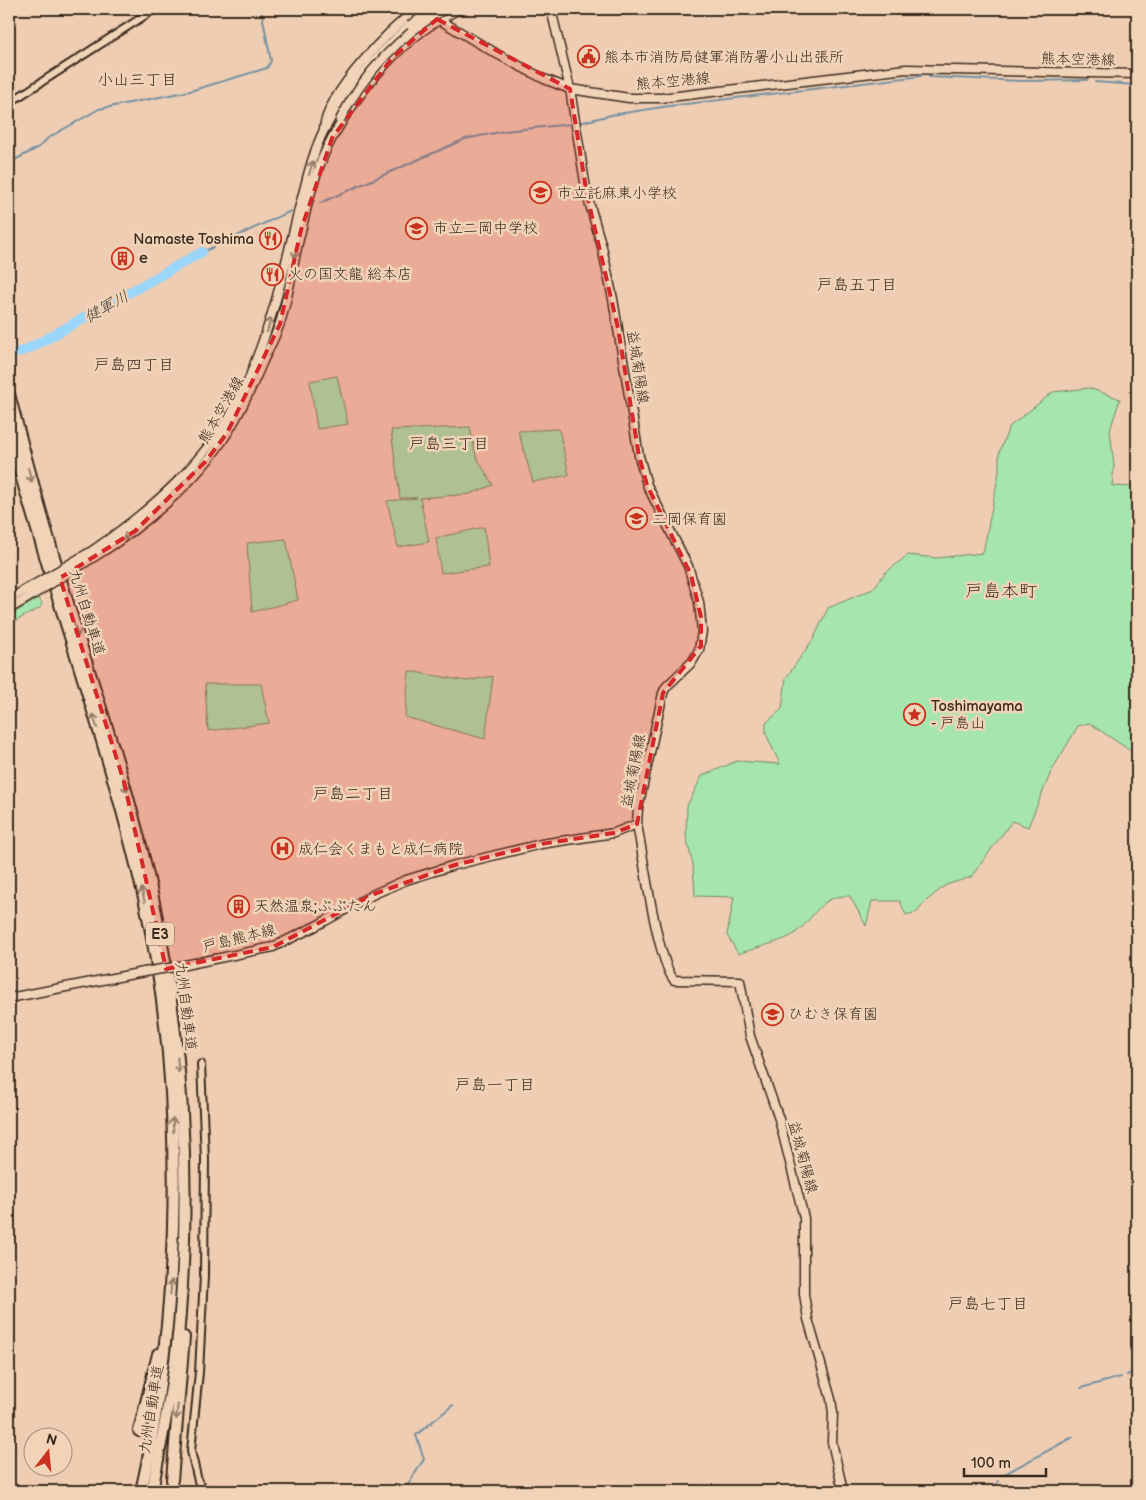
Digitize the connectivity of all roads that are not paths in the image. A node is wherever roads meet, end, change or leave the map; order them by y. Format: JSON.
{"nodes":[{"id":1,"x":155,"y":9,"type":"edge"},
{"id":2,"x":416,"y":9,"type":"edge"},
{"id":3,"x":421,"y":9,"type":"edge"},
{"id":4,"x":434,"y":9,"type":"edge"},
{"id":5,"x":445,"y":9,"type":"edge"},
{"id":6,"x":460,"y":9,"type":"edge"},
{"id":7,"x":551,"y":9,"type":"edge"},
{"id":8,"x":437,"y":19,"type":"junction"},
{"id":9,"x":1137,"y":74,"type":"edge"},
{"id":10,"x":570,"y":89,"type":"junction"},
{"id":11,"x":9,"y":103,"type":"edge"},
{"id":12,"x":336,"y":118,"type":"junction"},
{"id":13,"x":324,"y":132,"type":"junction"},
{"id":14,"x":333,"y":137,"type":"junction"},
{"id":15,"x":9,"y":394,"type":"edge"},
{"id":16,"x":9,"y":433,"type":"edge"},
{"id":17,"x":93,"y":554,"type":"junction"},
{"id":18,"x":20,"y":598,"type":"junction"},
{"id":19,"x":9,"y":600,"type":"edge"},
{"id":20,"x":9,"y":609,"type":"edge"},
{"id":21,"x":638,"y":824,"type":"junction"},
{"id":22,"x":9,"y":998,"type":"edge"},
{"id":23,"x":201,"y":1064,"type":"dead end"},
{"id":24,"x":184,"y":1224,"type":"junction"},
{"id":25,"x":167,"y":1320,"type":"junction"},
{"id":26,"x":139,"y":1431,"type":"dead end"},
{"id":27,"x":172,"y":1480,"type":"dead end"},
{"id":28,"x":141,"y":1491,"type":"edge"},
{"id":29,"x":152,"y":1491,"type":"edge"},
{"id":30,"x":211,"y":1491,"type":"edge"},
{"id":31,"x":843,"y":1491,"type":"edge"}],
"edges":[{"from":1,"to":11,"type":"street"},
{"from":2,"to":13,"type":"main road","name":"熊本空港線"},
{"from":3,"to":8,"type":"main road","name":"熊本空港線"},
{"from":4,"to":12,"type":"main road","name":"熊本空港線","bridge":true},
{"from":5,"to":12,"type":"main road","name":"熊本空港線","bridge":true},
{"from":6,"to":8,"type":"main road","name":"熊本空港線"},
{"from":7,"to":10,"type":"main road","name":"益城菊陽線"},
{"from":8,"to":10,"type":"main road","name":"熊本空港線"},
{"from":8,"to":14,"type":"main road","name":"熊本空港線"},
{"from":9,"to":10,"type":"main road","name":"熊本空港線"},
{"from":10,"to":21,"type":"main road","name":"益城菊陽線"},
{"from":12,"to":13,"type":"main road","name":"熊本空港線"},
{"from":12,"to":14,"type":"main road","name":"熊本空港線"},
{"from":17,"to":13,"type":"main road","name":"熊本空港線","one_way":true},
{"from":14,"to":17,"type":"main road","name":"熊本空港線","one_way":true},
{"from":15,"to":24,"type":"highway","name":"九州自動車道","number":"E3","one_way":true},
{"from":25,"to":16,"type":"highway","name":"九州自動車道","number":"E3","one_way":true},
{"from":17,"to":18,"type":"main road","name":"熊本空港線","bridge":true},
{"from":18,"to":19,"type":"main road","name":"熊本空港線"},
{"from":18,"to":20,"type":"main road","name":"熊本空港線"},
{"from":21,"to":22,"type":"main road","name":"戸島熊本線","bridge":true},
{"from":21,"to":31,"type":"main road","name":"益城菊陽線"},
{"from":23,"to":30,"type":"street"},
{"from":24,"to":27,"type":"highway","one_way":true},
{"from":24,"to":29,"type":"highway","name":"九州自動車道","number":"E3"},
{"from":25,"to":26,"type":"highway"},
{"from":25,"to":28,"type":"highway","name":"九州自動車道","number":"E3"}]}
